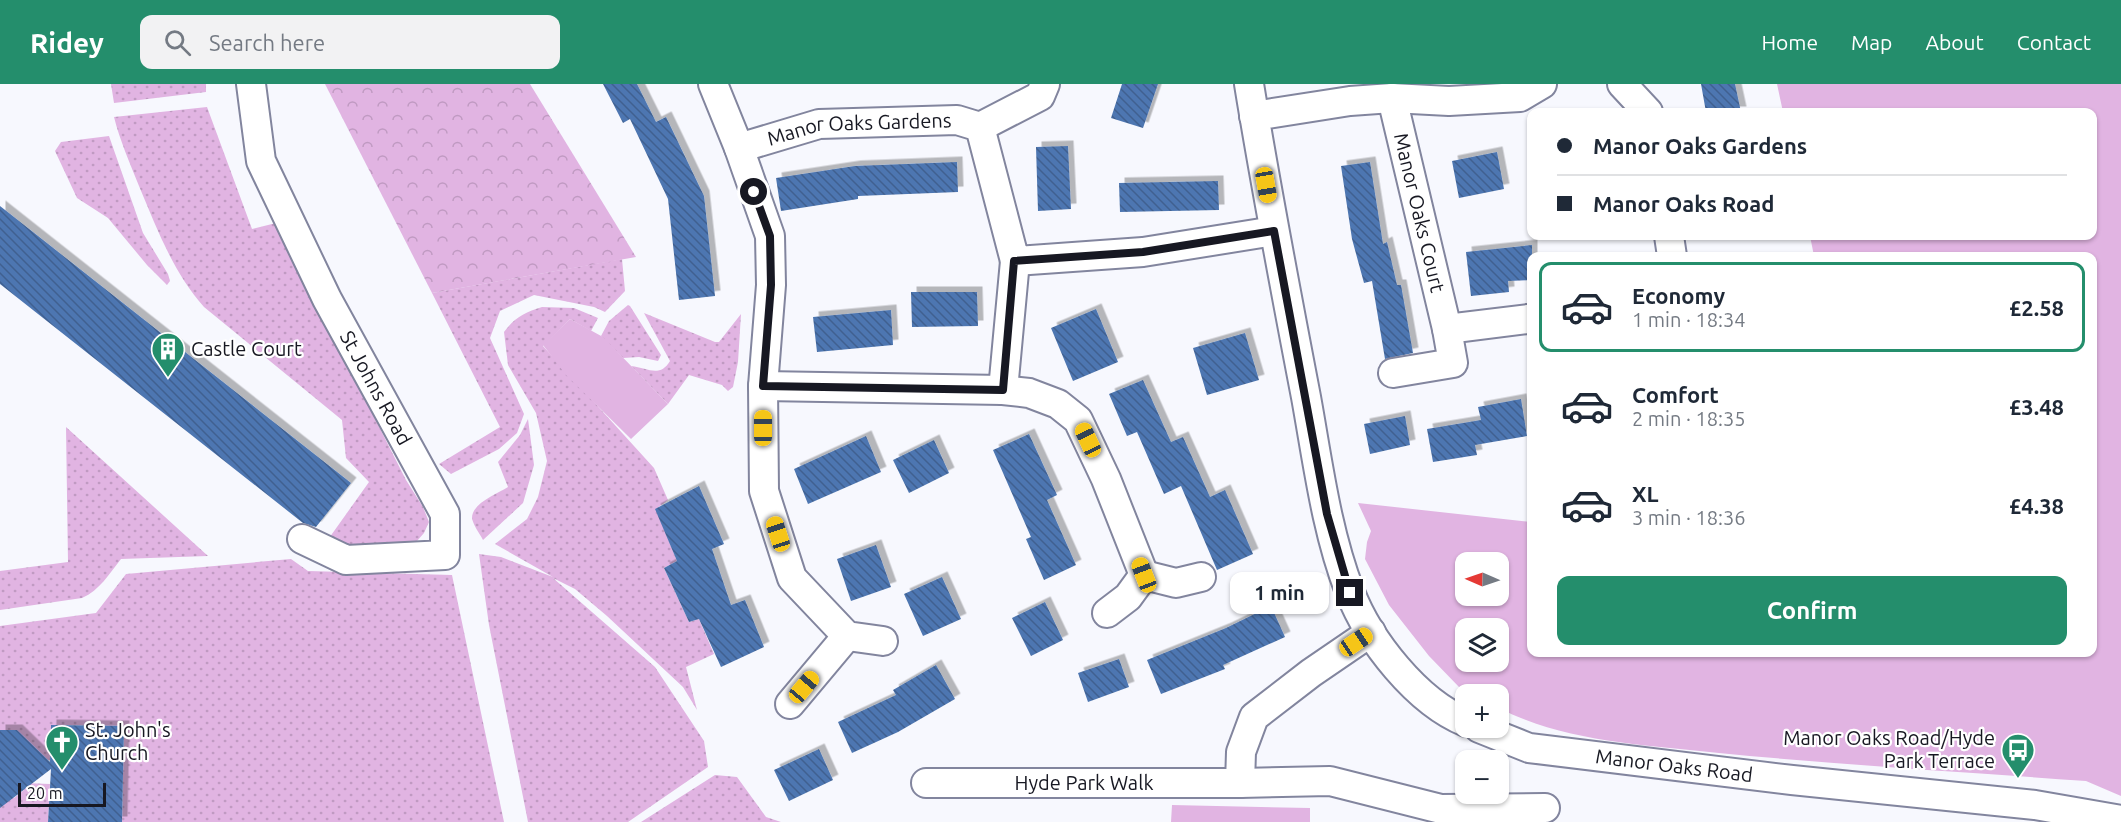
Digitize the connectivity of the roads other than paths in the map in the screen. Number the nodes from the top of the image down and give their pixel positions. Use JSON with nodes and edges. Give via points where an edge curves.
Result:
{"nodes":[{"id":1,"x":251,"y":84,"type":"edge"},
{"id":2,"x":713,"y":84,"type":"edge"},
{"id":3,"x":1045,"y":84,"type":"edge"},
{"id":4,"x":1249,"y":84,"type":"edge"},
{"id":5,"x":1542,"y":84,"type":"edge"},
{"id":6,"x":1622,"y":84,"type":"edge"},
{"id":7,"x":1448,"y":93,"type":"edge"},
{"id":8,"x":1392,"y":98,"type":"junction"},
{"id":9,"x":1644,"y":108,"type":"edge"},
{"id":10,"x":1254,"y":116,"type":"junction"},
{"id":11,"x":980,"y":127,"type":"junction"},
{"id":12,"x":739,"y":148,"type":"junction"},
{"id":13,"x":1274,"y":231,"type":"junction"},
{"id":14,"x":1014,"y":261,"type":"junction"},
{"id":15,"x":1527,"y":319,"type":"edge"},
{"id":16,"x":1447,"y":329,"type":"junction"},
{"id":17,"x":1393,"y":373,"type":"dead end"},
{"id":18,"x":763,"y":386,"type":"junction"},
{"id":19,"x":1003,"y":390,"type":"junction"},
{"id":20,"x":302,"y":539,"type":"dead end"},
{"id":21,"x":1144,"y":575,"type":"junction"},
{"id":22,"x":1201,"y":577,"type":"dead end"},
{"id":23,"x":1107,"y":613,"type":"dead end"},
{"id":24,"x":1371,"y":632,"type":"junction"},
{"id":25,"x":847,"y":636,"type":"junction"},
{"id":26,"x":884,"y":642,"type":"dead end"},
{"id":27,"x":790,"y":704,"type":"dead end"},
{"id":28,"x":1455,"y":717,"type":"edge"},
{"id":29,"x":1504,"y":738,"type":"edge"},
{"id":30,"x":926,"y":783,"type":"dead end"},
{"id":31,"x":1240,"y":783,"type":"junction"},
{"id":32,"x":1545,"y":808,"type":"dead end"},
{"id":33,"x":2121,"y":820,"type":"edge"}],
"edges":[{"from":1,"to":20,"type":"street","name":"St Johns Road","via":[[261,161],[327,299],[445,514],[445,555],[346,560]]},
{"from":2,"to":12,"type":"street","name":"Manor Oaks Gardens"},
{"from":3,"to":11,"type":"street","name":"Manor Oaks Gardens","via":[[1040,96]]},
{"from":4,"to":10,"type":"street"},
{"from":5,"to":7,"type":"street","via":[[1520,97]]},
{"from":6,"to":9,"type":"street"},
{"from":7,"to":8,"type":"street"},
{"from":8,"to":10,"type":"street","via":[[1350,100]]},
{"from":8,"to":16,"type":"street","name":"Manor Oaks Court"},
{"from":10,"to":13,"type":"street"},
{"from":11,"to":12,"type":"street","name":"Manor Oaks Gardens","via":[[957,120],[819,124]]},
{"from":11,"to":14,"type":"street","name":"Manor Oaks Gardens"},
{"from":12,"to":18,"type":"street","name":"Manor Oaks Gardens","via":[[770,236],[771,285]]},
{"from":13,"to":14,"type":"street","via":[[1143,252]]},
{"from":13,"to":24,"type":"street","via":[[1327,514],[1350,593]]},
{"from":14,"to":19,"type":"street","name":"Manor Oaks Gardens"},
{"from":15,"to":16,"type":"street"},
{"from":16,"to":17,"type":"street","name":"Manor Oaks Court","via":[[1453,363]]},
{"from":18,"to":19,"type":"street"},
{"from":18,"to":25,"type":"street","name":"Manor Oaks Gardens","via":[[764,490],[792,578]]},
{"from":19,"to":21,"type":"street","via":[[1029,393],[1058,404],[1078,420]]},
{"from":21,"to":22,"type":"street","via":[[1176,583]]},
{"from":21,"to":23,"type":"street","via":[[1128,597]]},
{"from":24,"to":28,"type":"street","via":[[1407,680]]},
{"from":24,"to":31,"type":"street","via":[[1254,717],[1241,752]]},
{"from":25,"to":26,"type":"street"},
{"from":25,"to":27,"type":"street"},
{"from":29,"to":33,"type":"street","name":"Manor Oaks Road","via":[[1529,748],[2035,805]]},
{"from":30,"to":31,"type":"street","name":"Hyde Park Walk"},
{"from":31,"to":32,"type":"street","name":"Hyde Park Walk","via":[[1330,781],[1442,809]]}]}
